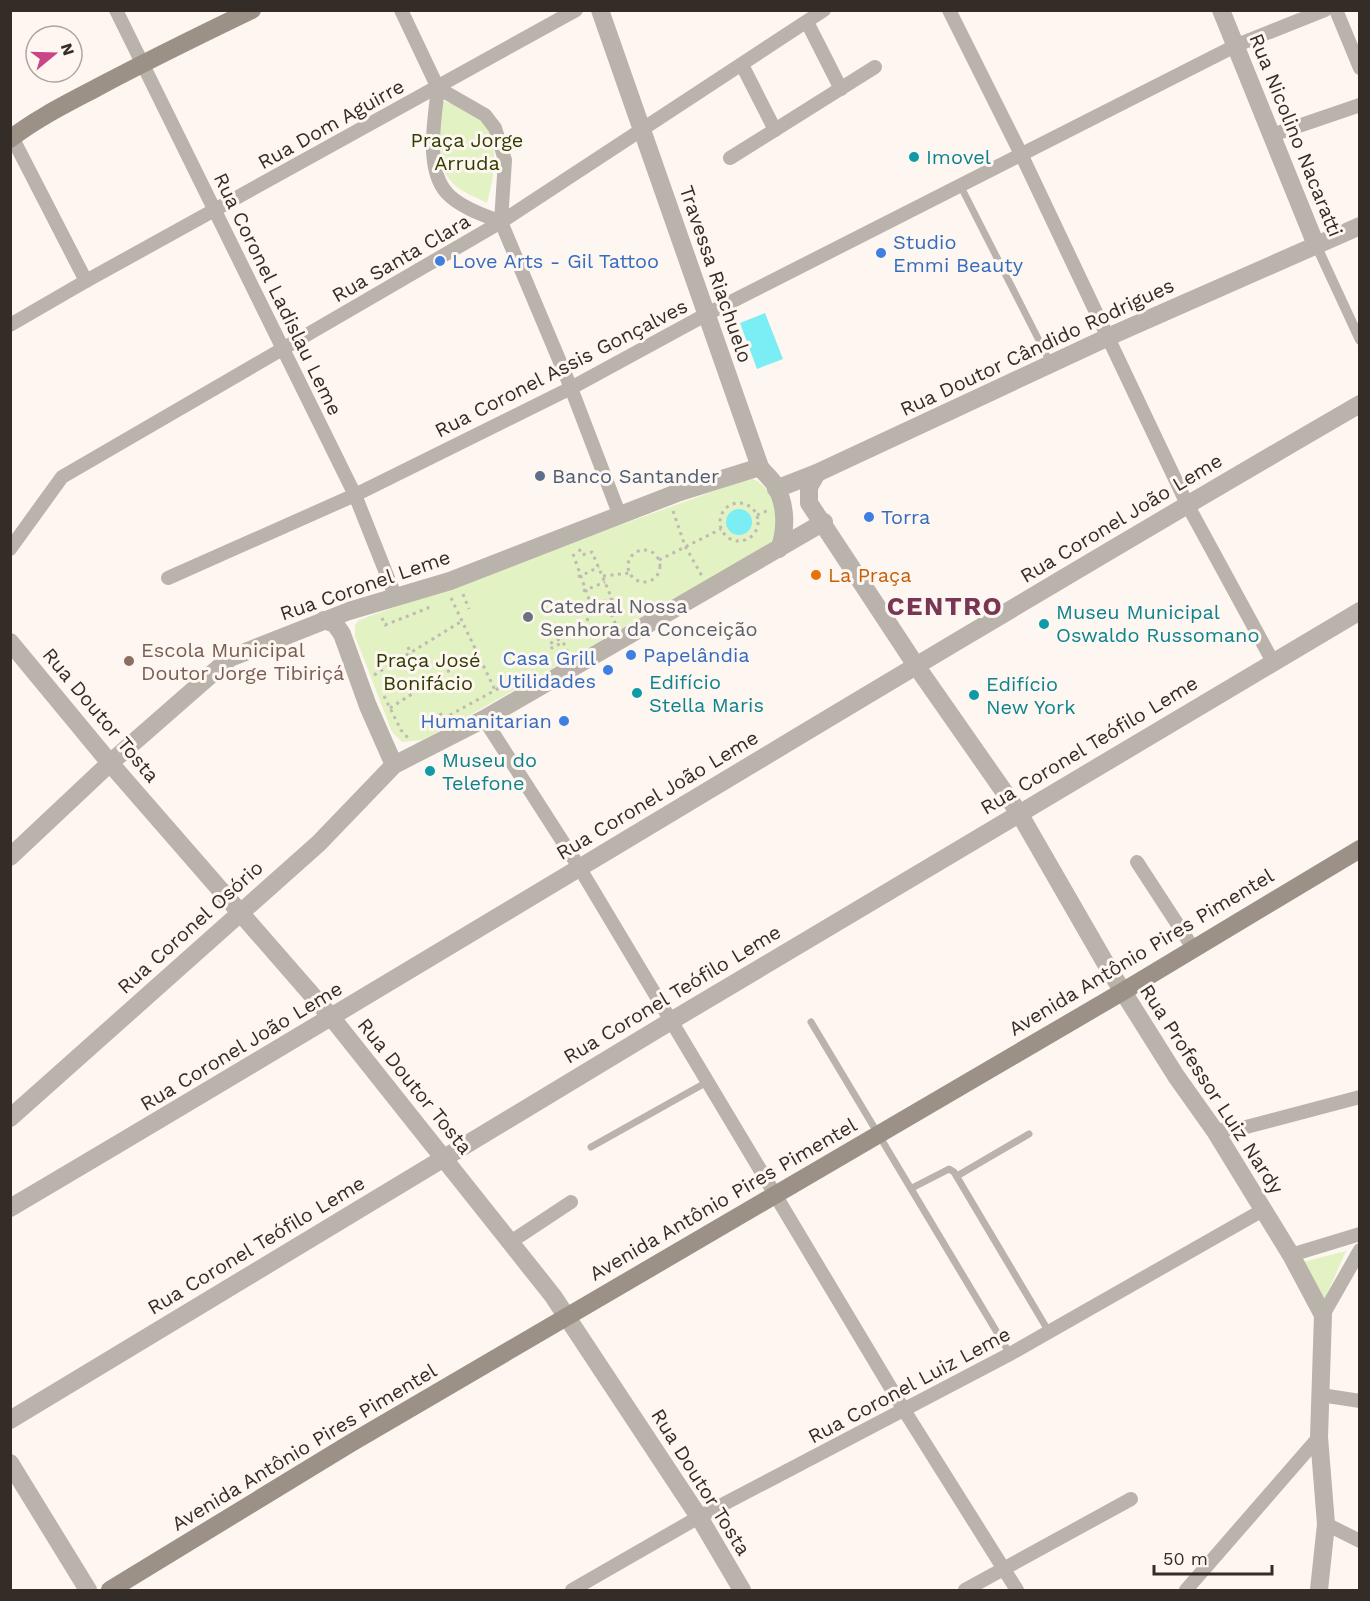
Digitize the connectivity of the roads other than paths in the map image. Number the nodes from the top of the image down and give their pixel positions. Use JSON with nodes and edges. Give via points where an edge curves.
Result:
{"nodes":[{"id":1,"x":117,"y":10,"type":"edge"},
{"id":2,"x":252,"y":10,"type":"edge"},
{"id":3,"x":401,"y":10,"type":"edge"},
{"id":4,"x":576,"y":10,"type":"edge"},
{"id":5,"x":600,"y":10,"type":"edge"},
{"id":6,"x":824,"y":10,"type":"edge"},
{"id":7,"x":949,"y":10,"type":"edge"},
{"id":8,"x":1221,"y":10,"type":"edge"},
{"id":9,"x":1325,"y":10,"type":"edge"},
{"id":10,"x":1336,"y":10,"type":"edge"},
{"id":11,"x":807,"y":22,"type":"junction"},
{"id":12,"x":1237,"y":45,"type":"junction"},
{"id":13,"x":142,"y":64,"type":"junction"},
{"id":14,"x":742,"y":65,"type":"junction"},
{"id":15,"x":875,"y":67,"type":"dead end"},
{"id":16,"x":1359,"y":68,"type":"edge"},
{"id":17,"x":438,"y":88,"type":"junction"},
{"id":18,"x":841,"y":89,"type":"junction"},
{"id":19,"x":1359,"y":105,"type":"edge"},
{"id":20,"x":775,"y":130,"type":"junction"},
{"id":21,"x":642,"y":131,"type":"junction"},
{"id":22,"x":1272,"y":135,"type":"junction"},
{"id":23,"x":11,"y":138,"type":"edge"},
{"id":24,"x":1021,"y":154,"type":"junction"},
{"id":25,"x":730,"y":158,"type":"dead end"},
{"id":26,"x":960,"y":185,"type":"junction"},
{"id":27,"x":215,"y":210,"type":"junction"},
{"id":28,"x":501,"y":222,"type":"junction"},
{"id":29,"x":1359,"y":226,"type":"edge"},
{"id":30,"x":1316,"y":245,"type":"junction"},
{"id":31,"x":86,"y":281,"type":"junction"},
{"id":32,"x":707,"y":314,"type":"junction"},
{"id":33,"x":10,"y":325,"type":"edge"},
{"id":34,"x":1107,"y":338,"type":"junction"},
{"id":35,"x":1359,"y":340,"type":"edge"},
{"id":36,"x":284,"y":348,"type":"junction"},
{"id":37,"x":1051,"y":364,"type":"junction"},
{"id":38,"x":571,"y":388,"type":"junction"},
{"id":39,"x":1359,"y":404,"type":"edge"},
{"id":40,"x":760,"y":466,"type":"junction"},
{"id":41,"x":817,"y":473,"type":"junction"},
{"id":42,"x":776,"y":489,"type":"junction"},
{"id":43,"x":355,"y":495,"type":"junction"},
{"id":44,"x":1187,"y":504,"type":"junction"},
{"id":45,"x":620,"y":516,"type":"junction"},
{"id":46,"x":824,"y":522,"type":"junction"},
{"id":47,"x":10,"y":549,"type":"edge"},
{"id":48,"x":779,"y":549,"type":"junction"},
{"id":49,"x":168,"y":578,"type":"dead end"},
{"id":50,"x":396,"y":598,"type":"junction"},
{"id":51,"x":349,"y":611,"type":"junction"},
{"id":52,"x":1359,"y":611,"type":"edge"},
{"id":53,"x":324,"y":620,"type":"junction"},
{"id":54,"x":342,"y":634,"type":"junction"},
{"id":55,"x":10,"y":642,"type":"edge"},
{"id":56,"x":1273,"y":662,"type":"junction"},
{"id":57,"x":917,"y":667,"type":"junction"},
{"id":58,"x":484,"y":719,"type":"junction"},
{"id":59,"x":110,"y":763,"type":"junction"},
{"id":60,"x":394,"y":765,"type":"junction"},
{"id":61,"x":1019,"y":813,"type":"junction"},
{"id":62,"x":1359,"y":849,"type":"edge"},
{"id":63,"x":10,"y":857,"type":"edge"},
{"id":64,"x":1137,"y":862,"type":"dead end"},
{"id":65,"x":579,"y":867,"type":"junction"},
{"id":66,"x":240,"y":912,"type":"junction"},
{"id":67,"x":1193,"y":948,"type":"junction"},
{"id":68,"x":1122,"y":992,"type":"junction"},
{"id":69,"x":332,"y":1018,"type":"junction"},
{"id":70,"x":671,"y":1021,"type":"junction"},
{"id":71,"x":811,"y":1022,"type":"dead end"},
{"id":72,"x":707,"y":1082,"type":"junction"},
{"id":73,"x":1359,"y":1097,"type":"edge"},
{"id":74,"x":10,"y":1118,"type":"edge"},
{"id":75,"x":1215,"y":1131,"type":"junction"},
{"id":76,"x":879,"y":1134,"type":"junction"},
{"id":77,"x":1029,"y":1134,"type":"dead end"},
{"id":78,"x":591,"y":1147,"type":"dead end"},
{"id":79,"x":444,"y":1158,"type":"junction"},
{"id":80,"x":957,"y":1176,"type":"junction"},
{"id":81,"x":912,"y":1188,"type":"junction"},
{"id":82,"x":776,"y":1195,"type":"junction"},
{"id":83,"x":571,"y":1202,"type":"dead end"},
{"id":84,"x":10,"y":1208,"type":"edge"},
{"id":85,"x":1263,"y":1210,"type":"junction"},
{"id":86,"x":1359,"y":1234,"type":"edge"},
{"id":87,"x":509,"y":1243,"type":"junction"},
{"id":88,"x":1359,"y":1250,"type":"edge"},
{"id":89,"x":1292,"y":1255,"type":"junction"},
{"id":90,"x":1323,"y":1315,"type":"junction"},
{"id":91,"x":567,"y":1316,"type":"junction"},
{"id":92,"x":1049,"y":1333,"type":"junction"},
{"id":93,"x":1010,"y":1354,"type":"junction"},
{"id":94,"x":1321,"y":1395,"type":"junction"},
{"id":95,"x":1359,"y":1401,"type":"edge"},
{"id":96,"x":904,"y":1410,"type":"junction"},
{"id":97,"x":10,"y":1420,"type":"edge"},
{"id":98,"x":1318,"y":1437,"type":"junction"},
{"id":99,"x":10,"y":1462,"type":"edge"},
{"id":100,"x":1131,"y":1499,"type":"dead end"},
{"id":101,"x":699,"y":1517,"type":"junction"},
{"id":102,"x":1326,"y":1524,"type":"junction"},
{"id":103,"x":1359,"y":1542,"type":"edge"},
{"id":104,"x":1003,"y":1569,"type":"junction"},
{"id":105,"x":88,"y":1590,"type":"edge"},
{"id":106,"x":110,"y":1590,"type":"edge"},
{"id":107,"x":572,"y":1590,"type":"edge"},
{"id":108,"x":742,"y":1590,"type":"edge"},
{"id":109,"x":965,"y":1590,"type":"edge"},
{"id":110,"x":1017,"y":1590,"type":"edge"},
{"id":111,"x":1186,"y":1590,"type":"edge"},
{"id":112,"x":1319,"y":1590,"type":"edge"}],
"edges":[{"from":1,"to":13,"type":"street","name":"Rua Coronel Ladislau Leme"},
{"from":2,"to":13,"type":"main road"},
{"from":3,"to":17,"type":"street"},
{"from":4,"to":17,"type":"street","name":"Rua Dom Aguirre"},
{"from":5,"to":21,"type":"street","name":"Travessa Riachuelo"},
{"from":6,"to":11,"type":"street","name":"Rua Santa Clara"},
{"from":7,"to":24,"type":"street"},
{"from":8,"to":12,"type":"street","name":"Rua Nicolino Nacaratti"},
{"from":9,"to":12,"type":"street","name":"Rua Coronel Assis Gonçalves"},
{"from":10,"to":16,"type":"street"},
{"from":11,"to":14,"type":"street","name":"Rua Santa Clara"},
{"from":11,"to":18,"type":"street"},
{"from":12,"to":22,"type":"street","name":"Rua Nicolino Nacaratti"},
{"from":12,"to":24,"type":"street","name":"Rua Coronel Assis Gonçalves"},
{"from":13,"to":23,"type":"main road"},
{"from":13,"to":27,"type":"street","name":"Rua Coronel Ladislau Leme"},
{"from":14,"to":20,"type":"street"},
{"from":14,"to":21,"type":"street","name":"Rua Santa Clara"},
{"from":15,"to":18,"type":"street"},
{"from":17,"to":27,"type":"street","name":"Rua Dom Aguirre"},
{"from":17,"to":28,"type":"street","via":[[485,116],[495,128],[505,160]]},
{"from":17,"to":28,"type":"street","via":[[431,151],[439,176],[448,195]]},
{"from":18,"to":20,"type":"street"},
{"from":19,"to":22,"type":"street"},
{"from":20,"to":25,"type":"street"},
{"from":21,"to":28,"type":"street","name":"Rua Santa Clara"},
{"from":21,"to":32,"type":"street","name":"Travessa Riachuelo"},
{"from":22,"to":30,"type":"street","name":"Rua Nicolino Nacaratti"},
{"from":23,"to":31,"type":"street"},
{"from":24,"to":26,"type":"street","name":"Rua Coronel Assis Gonçalves"},
{"from":24,"to":34,"type":"street"},
{"from":26,"to":32,"type":"street","name":"Rua Coronel Assis Gonçalves"},
{"from":26,"to":37,"type":"lane"},
{"from":27,"to":31,"type":"street","name":"Rua Dom Aguirre"},
{"from":27,"to":36,"type":"street","name":"Rua Coronel Ladislau Leme"},
{"from":28,"to":36,"type":"street","name":"Rua Santa Clara"},
{"from":28,"to":38,"type":"street"},
{"from":29,"to":30,"type":"street","name":"Rua Doutor Cândido Rodrigues"},
{"from":30,"to":34,"type":"street","name":"Rua Doutor Cândido Rodrigues"},
{"from":30,"to":35,"type":"street","name":"Rua Nicolino Nacaratti"},
{"from":31,"to":33,"type":"street","name":"Rua Dom Aguirre"},
{"from":32,"to":38,"type":"street","name":"Rua Coronel Assis Gonçalves"},
{"from":32,"to":40,"type":"street","name":"Travessa Riachuelo"},
{"from":34,"to":37,"type":"street","name":"Rua Doutor Cândido Rodrigues"},
{"from":34,"to":44,"type":"street"},
{"from":36,"to":43,"type":"street","name":"Rua Coronel Ladislau Leme"},
{"from":36,"to":47,"type":"street","name":"Rua Santa Clara","via":[[62,477]]},
{"from":37,"to":41,"type":"street","name":"Rua Doutor Cândido Rodrigues"},
{"from":38,"to":43,"type":"street","name":"Rua Coronel Assis Gonçalves"},
{"from":38,"to":45,"type":"street"},
{"from":39,"to":44,"type":"street","name":"Rua Coronel João Leme"},
{"from":40,"to":42,"type":"street","name":"Travessa Riachuelo"},
{"from":40,"to":45,"type":"street","name":"Rua Coronel Leme"},
{"from":41,"to":42,"type":"street","name":"Rua Doutor Cândido Rodrigues"},
{"from":41,"to":46,"type":"street","name":"Rua Professor Luiz Nardy","via":[[808,498]]},
{"from":42,"to":48,"type":"street","name":"Travessa Riachuelo","via":[[784,520]]},
{"from":43,"to":49,"type":"street","name":"Rua Coronel Assis Gonçalves"},
{"from":43,"to":50,"type":"street","name":"Rua Coronel Ladislau Leme"},
{"from":44,"to":56,"type":"street"},
{"from":44,"to":57,"type":"street","name":"Rua Coronel João Leme"},
{"from":45,"to":50,"type":"street","name":"Rua Coronel Leme"},
{"from":46,"to":48,"type":"street"},
{"from":46,"to":57,"type":"street","name":"Rua Professor Luiz Nardy"},
{"from":48,"to":58,"type":"street"},
{"from":50,"to":51,"type":"street","name":"Rua Coronel Leme"},
{"from":51,"to":53,"type":"street","name":"Rua Coronel Leme"},
{"from":51,"to":54,"type":"street"},
{"from":52,"to":56,"type":"street","name":"Rua Coronel Teófilo Leme"},
{"from":53,"to":54,"type":"street","via":[[335,624]]},
{"from":53,"to":59,"type":"street","name":"Rua Coronel Leme","via":[[220,665]]},
{"from":54,"to":60,"type":"street"},
{"from":55,"to":59,"type":"street","name":"Rua Doutor Tosta"},
{"from":56,"to":61,"type":"street","name":"Rua Coronel Teófilo Leme"},
{"from":57,"to":61,"type":"street","name":"Rua Professor Luiz Nardy"},
{"from":57,"to":65,"type":"street","name":"Rua Coronel João Leme"},
{"from":58,"to":60,"type":"street"},
{"from":58,"to":65,"type":"street"},
{"from":59,"to":63,"type":"street","name":"Rua Coronel Leme"},
{"from":59,"to":66,"type":"street","name":"Rua Doutor Tosta"},
{"from":60,"to":66,"type":"street","name":"Rua Coronel Osório","via":[[319,843]]},
{"from":61,"to":68,"type":"street","name":"Rua Professor Luiz Nardy"},
{"from":61,"to":70,"type":"street","name":"Rua Coronel Teófilo Leme"},
{"from":62,"to":67,"type":"main road","name":"Avenida Antônio Pires Pimentel"},
{"from":64,"to":67,"type":"street"},
{"from":65,"to":69,"type":"street","name":"Rua Coronel João Leme"},
{"from":65,"to":70,"type":"street"},
{"from":66,"to":69,"type":"street","name":"Rua Doutor Tosta"},
{"from":66,"to":74,"type":"street","name":"Rua Coronel Osório"},
{"from":67,"to":68,"type":"main road","name":"Avenida Antônio Pires Pimentel"},
{"from":68,"to":75,"type":"street","name":"Rua Professor Luiz Nardy"},
{"from":68,"to":76,"type":"main road","name":"Avenida Antônio Pires Pimentel"},
{"from":69,"to":79,"type":"street","name":"Rua Doutor Tosta"},
{"from":69,"to":84,"type":"street","name":"Rua Coronel João Leme"},
{"from":70,"to":72,"type":"street"},
{"from":70,"to":79,"type":"street","name":"Rua Coronel Teófilo Leme"},
{"from":71,"to":76,"type":"lane"},
{"from":72,"to":78,"type":"lane"},
{"from":72,"to":82,"type":"street"},
{"from":73,"to":75,"type":"street","via":[[1246,1127]]},
{"from":75,"to":85,"type":"street","name":"Rua Professor Luiz Nardy"},
{"from":76,"to":81,"type":"lane"},
{"from":76,"to":82,"type":"main road","name":"Avenida Antônio Pires Pimentel"},
{"from":77,"to":80,"type":"lane"},
{"from":79,"to":87,"type":"street","name":"Rua Doutor Tosta"},
{"from":79,"to":97,"type":"street","name":"Rua Coronel Teófilo Leme"},
{"from":80,"to":81,"type":"lane","via":[[949,1169]]},
{"from":80,"to":92,"type":"lane"},
{"from":81,"to":93,"type":"lane"},
{"from":82,"to":91,"type":"main road","name":"Avenida Antônio Pires Pimentel"},
{"from":82,"to":96,"type":"street"},
{"from":83,"to":87,"type":"street"},
{"from":85,"to":89,"type":"street","name":"Rua Professor Luiz Nardy"},
{"from":85,"to":92,"type":"street","name":"Rua Coronel Luiz Leme"},
{"from":86,"to":89,"type":"street"},
{"from":87,"to":91,"type":"street","name":"Rua Doutor Tosta"},
{"from":88,"to":90,"type":"street"},
{"from":89,"to":90,"type":"street","name":"Rua Professor Luiz Nardy"},
{"from":90,"to":94,"type":"street","name":"Rua Professor Luiz Nardy"},
{"from":91,"to":101,"type":"street","name":"Rua Doutor Tosta"},
{"from":91,"to":106,"type":"main road","name":"Avenida Antônio Pires Pimentel"},
{"from":92,"to":93,"type":"street","name":"Rua Coronel Luiz Leme"},
{"from":93,"to":96,"type":"street","name":"Rua Coronel Luiz Leme"},
{"from":94,"to":95,"type":"street"},
{"from":94,"to":98,"type":"street","name":"Rua Professor Luiz Nardy"},
{"from":96,"to":101,"type":"street","name":"Rua Coronel Luiz Leme"},
{"from":96,"to":104,"type":"street"},
{"from":98,"to":102,"type":"street","name":"Rua Professor Luiz Nardy"},
{"from":98,"to":111,"type":"street"},
{"from":99,"to":105,"type":"street"},
{"from":100,"to":104,"type":"street"},
{"from":101,"to":107,"type":"street","name":"Rua Coronel Luiz Leme"},
{"from":101,"to":108,"type":"street","name":"Rua Doutor Tosta"},
{"from":102,"to":103,"type":"street"},
{"from":102,"to":112,"type":"street","name":"Rua Professor Luiz Nardy"},
{"from":104,"to":109,"type":"street"},
{"from":104,"to":110,"type":"street"}]}
